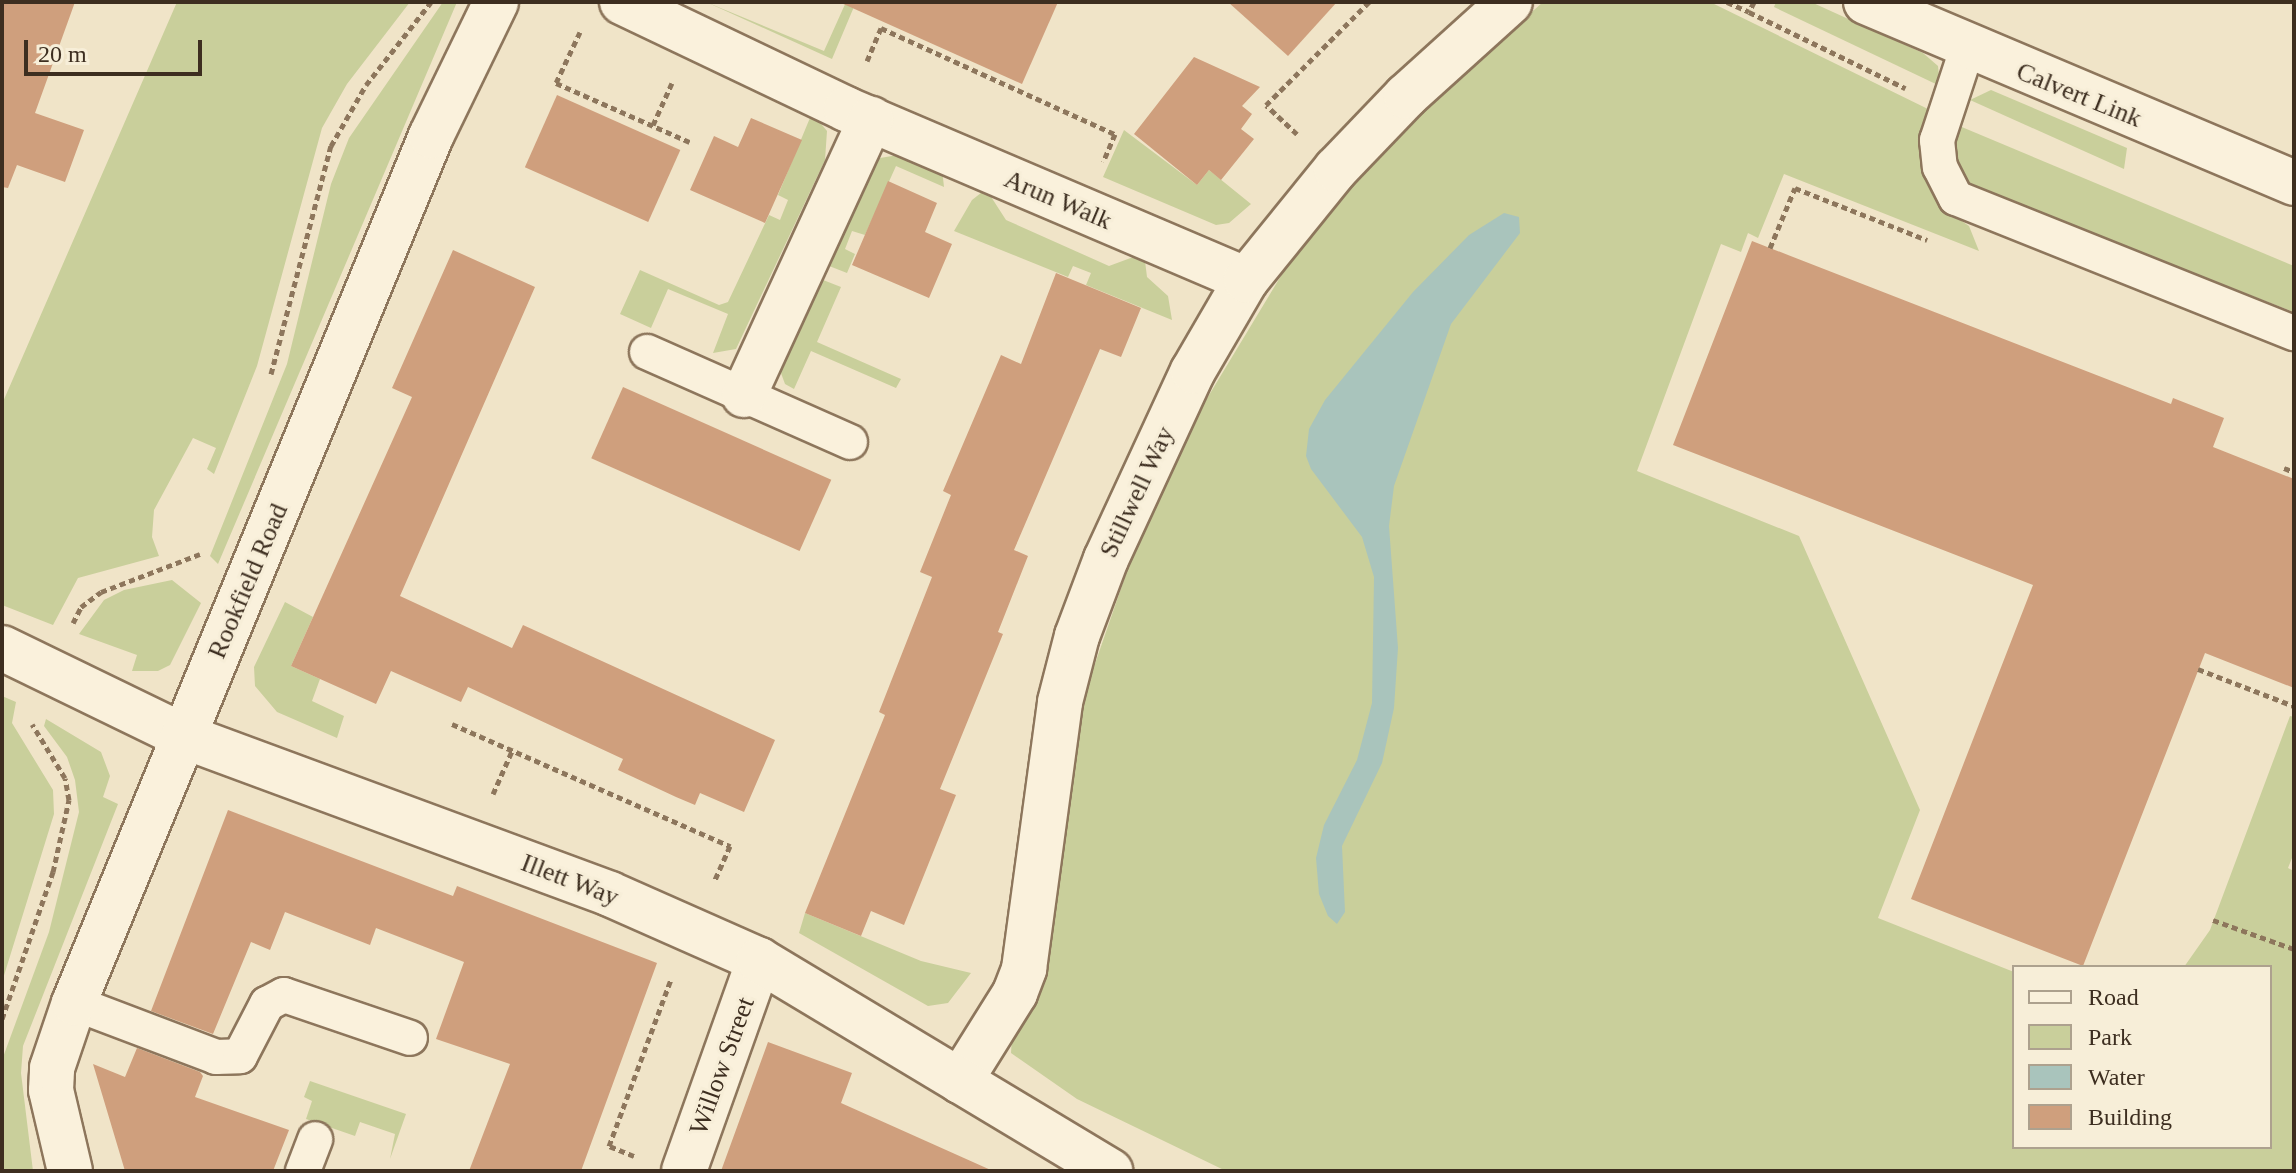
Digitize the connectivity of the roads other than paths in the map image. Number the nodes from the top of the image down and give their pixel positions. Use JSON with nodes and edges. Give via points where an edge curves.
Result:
{"nodes":[{"id":1,"x":496,"y":2,"type":"edge"},
{"id":2,"x":622,"y":2,"type":"edge"},
{"id":3,"x":1510,"y":2,"type":"edge"},
{"id":4,"x":1866,"y":2,"type":"edge"},
{"id":5,"x":1967,"y":49,"type":"junction"},
{"id":6,"x":859,"y":114,"type":"junction"},
{"id":7,"x":2294,"y":183,"type":"edge"},
{"id":8,"x":1246,"y":280,"type":"junction"},
{"id":9,"x":2294,"y":333,"type":"edge"},
{"id":10,"x":647,"y":352,"type":"dead end"},
{"id":11,"x":744,"y":395,"type":"junction"},
{"id":12,"x":850,"y":442,"type":"dead end"},
{"id":13,"x":2,"y":648,"type":"edge"},
{"id":14,"x":183,"y":736,"type":"junction"},
{"id":15,"x":759,"y":960,"type":"junction"},
{"id":16,"x":74,"y":1003,"type":"junction"},
{"id":17,"x":410,"y":1038,"type":"dead end"},
{"id":18,"x":960,"y":1081,"type":"junction"},
{"id":19,"x":315,"y":1139,"type":"dead end"},
{"id":20,"x":70,"y":1171,"type":"edge"},
{"id":21,"x":303,"y":1171,"type":"edge"},
{"id":22,"x":684,"y":1171,"type":"edge"},
{"id":23,"x":1110,"y":1171,"type":"edge"}],
"edges":[{"from":1,"to":14,"type":"street","name":"Rookfield Road","via":[[431,136]]},
{"from":2,"to":6,"type":"street","name":"Arun Walk"},
{"from":3,"to":8,"type":"street","name":"Stillwell Way","via":[[1406,96],[1336,169]]},
{"from":4,"to":5,"type":"street","name":"Calvert Link"},
{"from":5,"to":7,"type":"street","name":"Calvert Link"},
{"from":5,"to":9,"type":"lane","via":[[1937,140],[1940,167],[1956,198]]},
{"from":6,"to":8,"type":"street","name":"Arun Walk"},
{"from":6,"to":11,"type":"street"},
{"from":8,"to":18,"type":"street","name":"Stillwell Way","via":[[1193,371],[1090,597],[1060,702],[1024,969],[1015,993]]},
{"from":10,"to":11,"type":"lane"},
{"from":11,"to":12,"type":"lane"},
{"from":13,"to":14,"type":"street","name":"Illett Way"},
{"from":14,"to":15,"type":"street","name":"Illett Way","via":[[610,894]]},
{"from":14,"to":16,"type":"street","name":"Rookfield Road"},
{"from":15,"to":18,"type":"street","name":"Illett Way"},
{"from":15,"to":22,"type":"street","name":"Willow Street"},
{"from":16,"to":17,"type":"lane","via":[[216,1057],[240,1056],[267,1004],[284,995]]},
{"from":16,"to":20,"type":"street","name":"Rookfield Road","via":[[52,1068],[51,1090]]},
{"from":18,"to":23,"type":"street","name":"Illett Way"},
{"from":19,"to":21,"type":"lane"}]}
